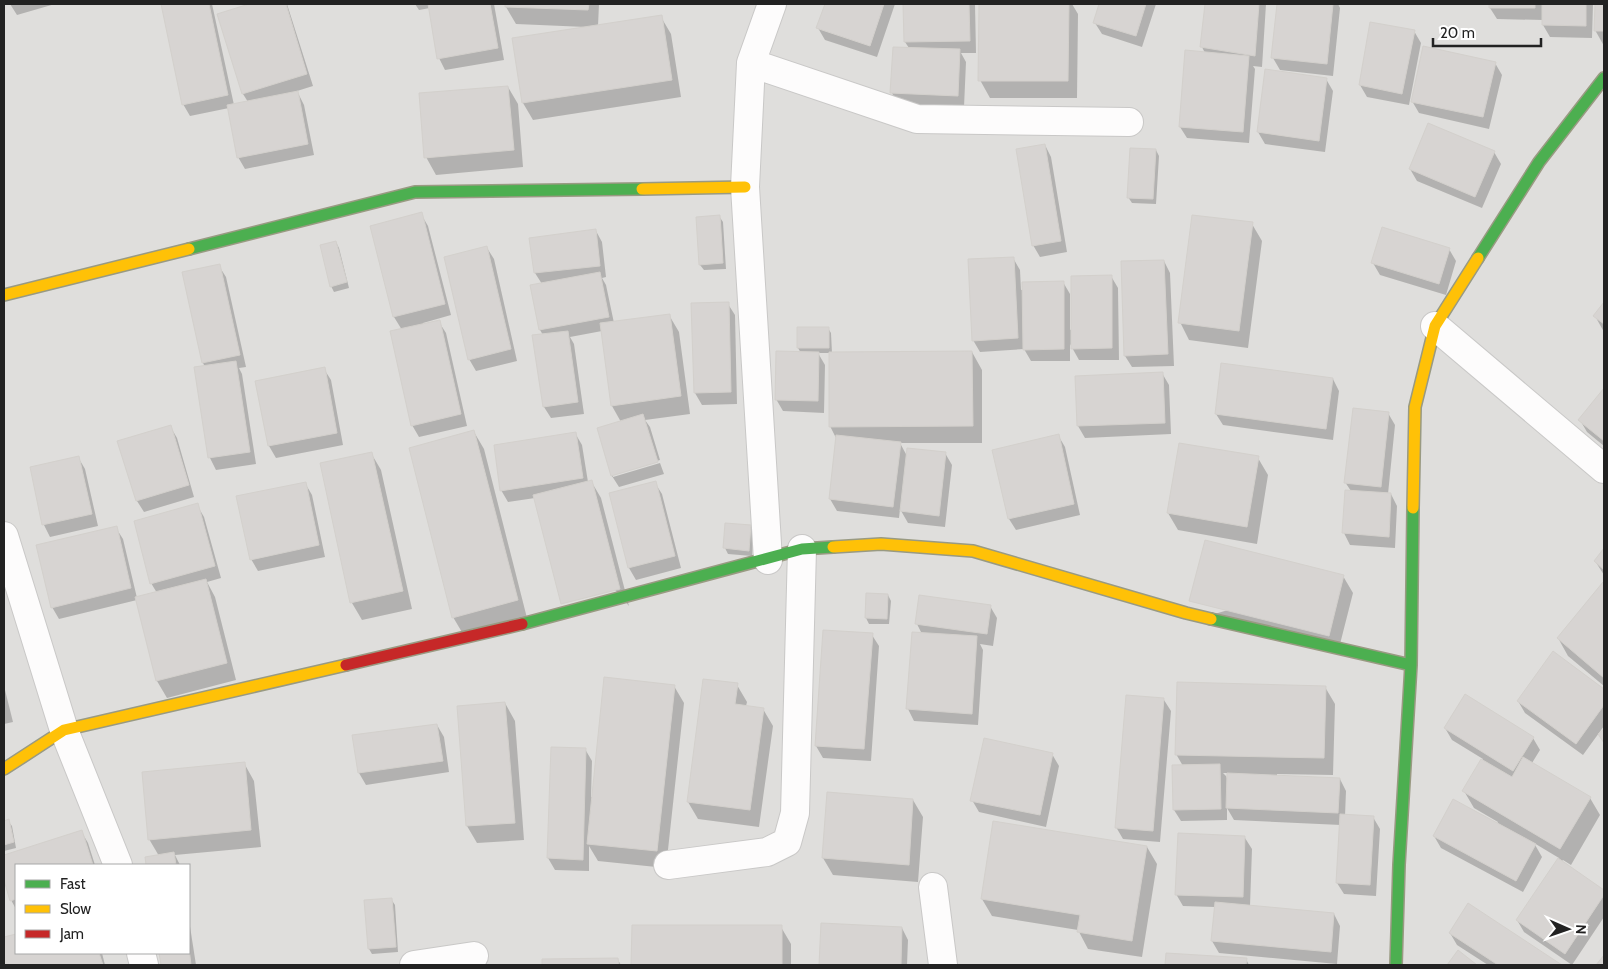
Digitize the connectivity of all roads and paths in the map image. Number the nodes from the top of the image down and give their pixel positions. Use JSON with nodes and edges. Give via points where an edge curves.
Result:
{"nodes":[{"id":1,"x":772,"y":4,"type":"edge"},
{"id":2,"x":751,"y":63,"type":"junction"},
{"id":3,"x":1604,"y":78,"type":"edge"},
{"id":4,"x":1129,"y":122,"type":"dead end"},
{"id":5,"x":745,"y":187,"type":"junction"},
{"id":6,"x":4,"y":295,"type":"edge"},
{"id":7,"x":1435,"y":326,"type":"junction"},
{"id":8,"x":1604,"y":469,"type":"edge"},
{"id":9,"x":4,"y":536,"type":"edge"},
{"id":10,"x":802,"y":549,"type":"junction"},
{"id":11,"x":768,"y":560,"type":"junction"},
{"id":12,"x":1411,"y":665,"type":"junction"},
{"id":13,"x":64,"y":730,"type":"junction"},
{"id":14,"x":4,"y":769,"type":"edge"},
{"id":15,"x":118,"y":864,"type":"edge"},
{"id":16,"x":668,"y":865,"type":"dead end"},
{"id":17,"x":933,"y":887,"type":"dead end"},
{"id":18,"x":474,"y":956,"type":"dead end"},
{"id":19,"x":414,"y":965,"type":"edge"},
{"id":20,"x":943,"y":965,"type":"edge"},
{"id":21,"x":1396,"y":965,"type":"edge"}],
"edges":[{"from":1,"to":2,"type":"street"},
{"from":2,"to":4,"type":"street","via":[[918,119]]},
{"from":2,"to":5,"type":"street"},
{"from":3,"to":7,"type":"street","via":[[1539,162]]},
{"from":5,"to":6,"type":"street","via":[[415,192]]},
{"from":5,"to":11,"type":"street"},
{"from":7,"to":8,"type":"street"},
{"from":7,"to":12,"type":"street","via":[[1415,407]]},
{"from":9,"to":13,"type":"street"},
{"from":10,"to":11,"type":"street"},
{"from":10,"to":12,"type":"street","via":[[881,544],[973,551],[1186,613]]},
{"from":10,"to":16,"type":"street","via":[[795,813],[787,842],[767,852]]},
{"from":11,"to":13,"type":"street","via":[[547,618]]},
{"from":12,"to":21,"type":"street"},
{"from":13,"to":14,"type":"street"},
{"from":13,"to":15,"type":"street"},
{"from":17,"to":20,"type":"street"},
{"from":18,"to":19,"type":"street"}]}
